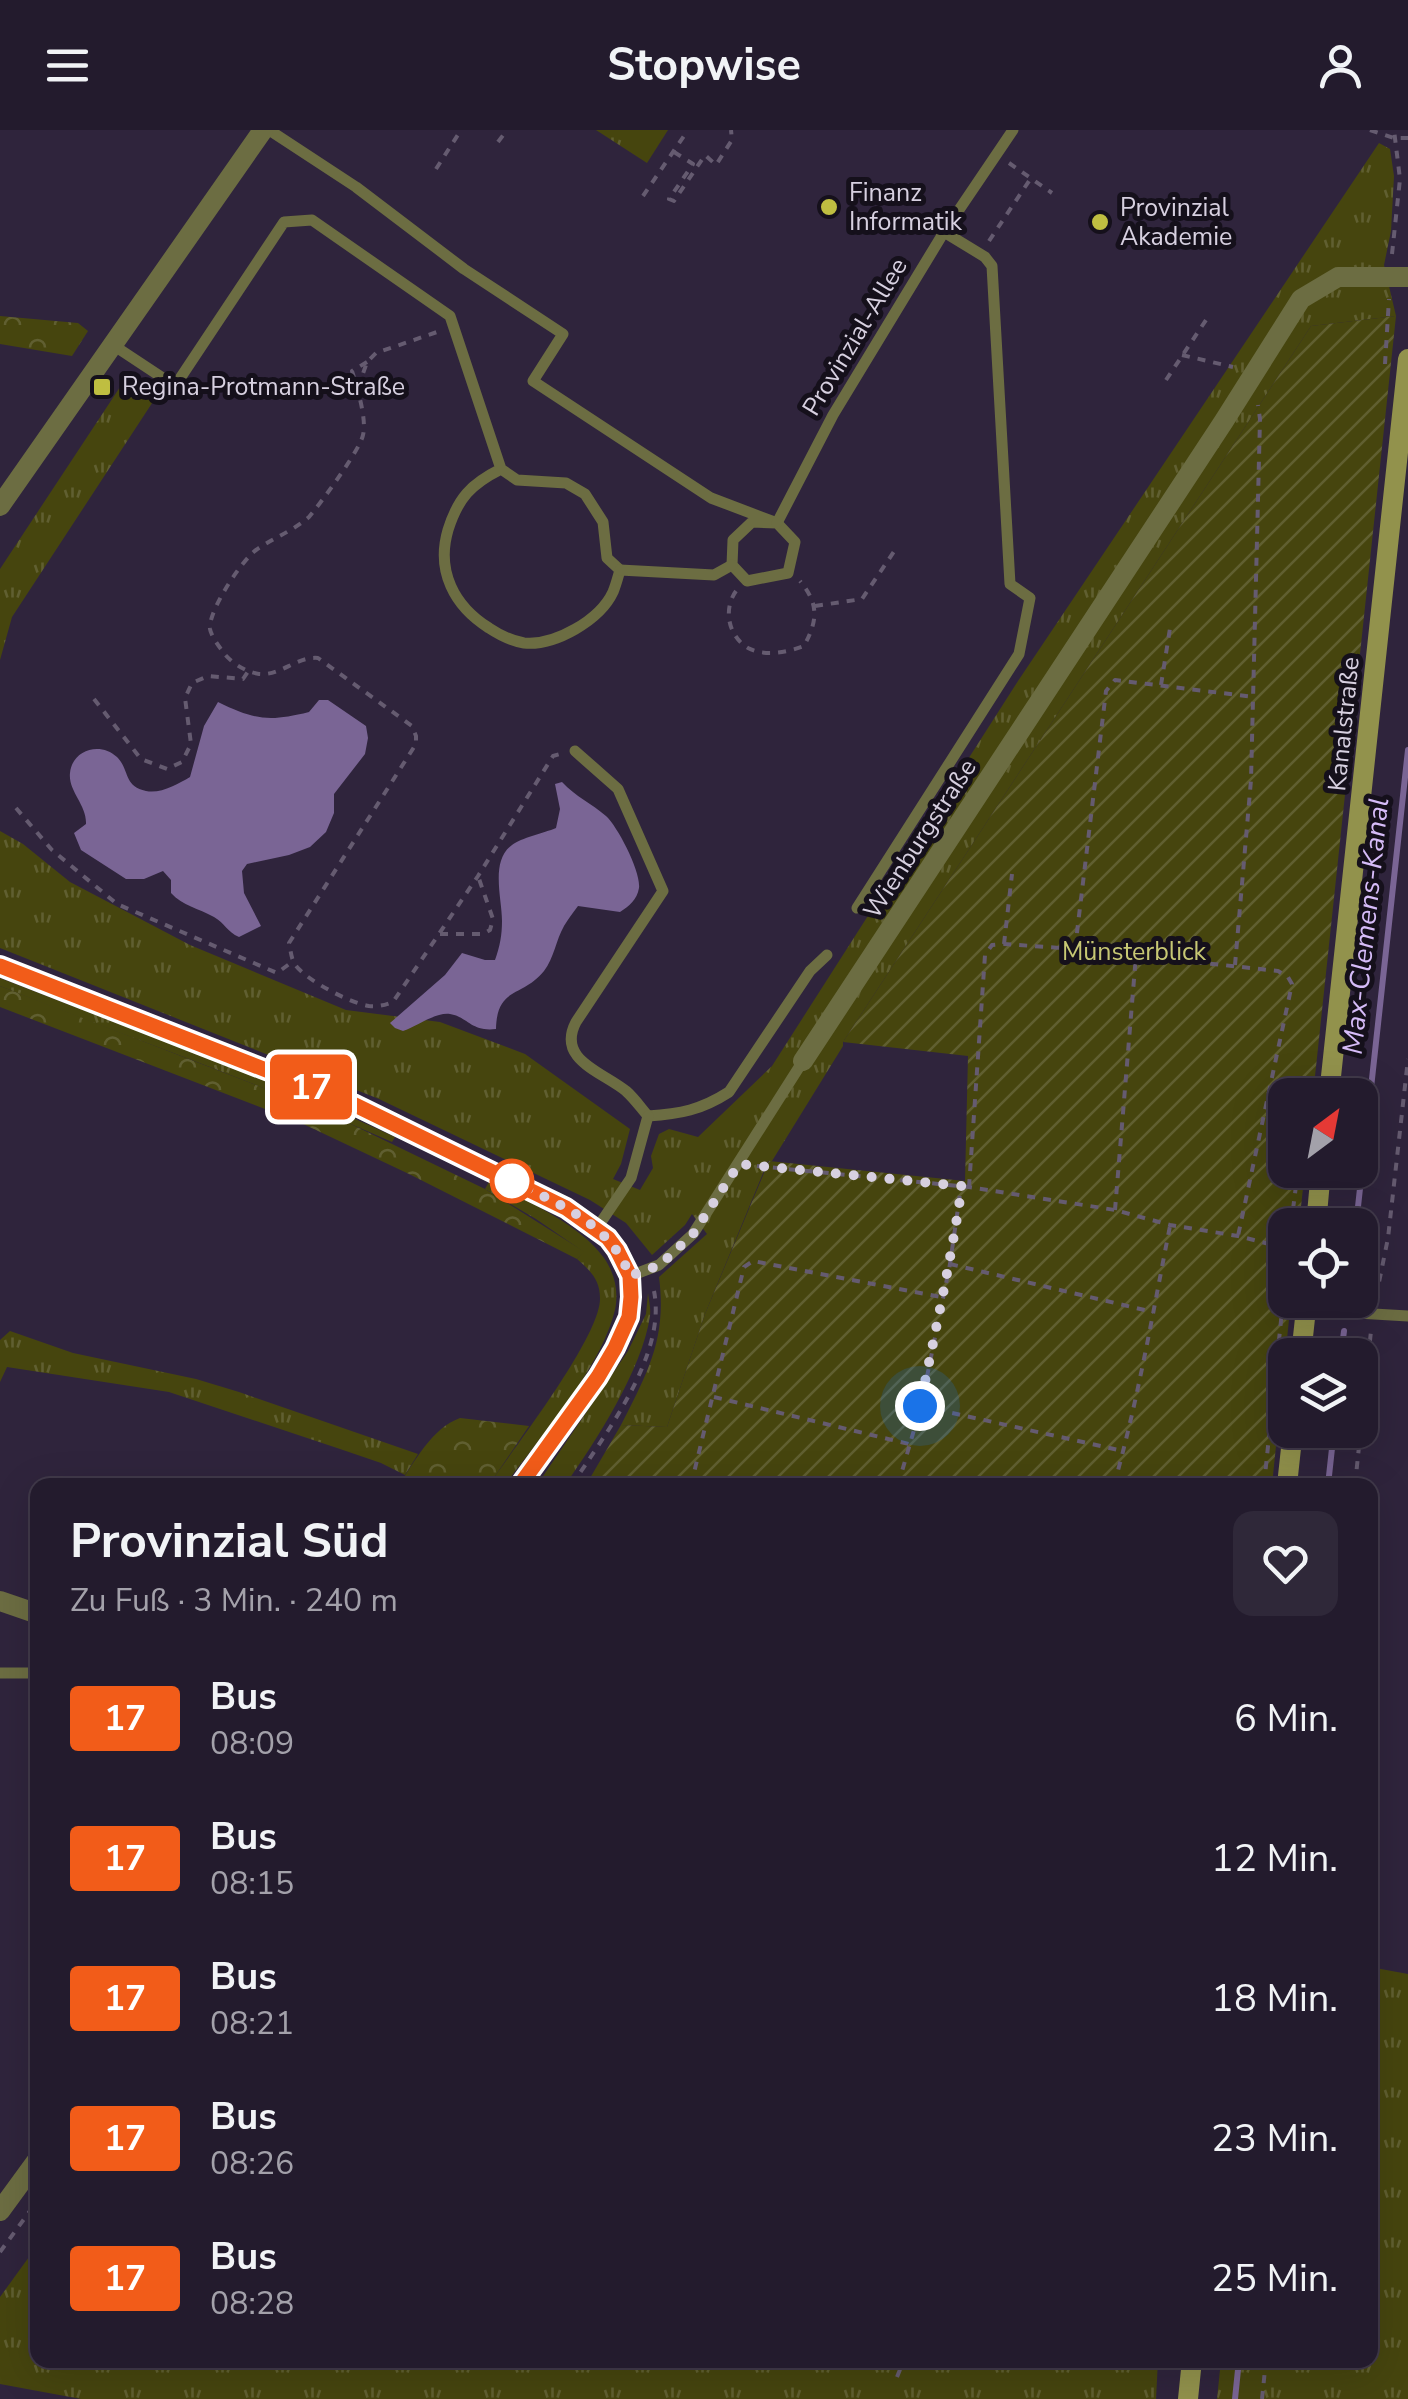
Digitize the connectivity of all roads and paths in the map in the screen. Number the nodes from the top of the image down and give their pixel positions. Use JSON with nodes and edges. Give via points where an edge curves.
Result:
{"nodes":[{"id":1,"x":266,"y":130,"type":"edge"},
{"id":2,"x":461,"y":130,"type":"edge"},
{"id":3,"x":506,"y":130,"type":"edge"},
{"id":4,"x":688,"y":130,"type":"edge"},
{"id":5,"x":731,"y":130,"type":"edge"},
{"id":6,"x":1013,"y":130,"type":"edge"},
{"id":7,"x":1370,"y":130,"type":"edge"},
{"id":8,"x":1394,"y":130,"type":"edge"},
{"id":9,"x":1394,"y":138,"type":"junction"},
{"id":10,"x":1408,"y":138,"type":"edge"},
{"id":11,"x":498,"y":142,"type":"dead end"},
{"id":12,"x":674,"y":152,"type":"junction"},
{"id":13,"x":996,"y":155,"type":"junction"},
{"id":14,"x":436,"y":169,"type":"dead end"},
{"id":15,"x":1030,"y":178,"type":"junction"},
{"id":16,"x":1052,"y":194,"type":"dead end"},
{"id":17,"x":643,"y":196,"type":"dead end"},
{"id":18,"x":944,"y":232,"type":"junction"},
{"id":19,"x":980,"y":254,"type":"junction"},
{"id":20,"x":1399,"y":277,"type":"edge"},
{"id":21,"x":1206,"y":320,"type":"dead end"},
{"id":22,"x":454,"y":328,"type":"junction"},
{"id":23,"x":113,"y":345,"type":"junction"},
{"id":24,"x":1182,"y":355,"type":"junction"},
{"id":25,"x":1408,"y":359,"type":"edge"},
{"id":26,"x":367,"y":362,"type":"junction"},
{"id":27,"x":1250,"y":378,"type":"junction"},
{"id":28,"x":1166,"y":380,"type":"dead end"},
{"id":29,"x":358,"y":388,"type":"junction"},
{"id":30,"x":501,"y":469,"type":"junction"},
{"id":31,"x":0,"y":506,"type":"edge"},
{"id":32,"x":777,"y":523,"type":"junction"},
{"id":33,"x":897,"y":547,"type":"dead end"},
{"id":34,"x":732,"y":566,"type":"junction"},
{"id":35,"x":620,"y":570,"type":"junction"},
{"id":36,"x":788,"y":574,"type":"junction"},
{"id":37,"x":747,"y":581,"type":"junction"},
{"id":38,"x":815,"y":606,"type":"junction"},
{"id":39,"x":1170,"y":622,"type":"dead end"},
{"id":40,"x":249,"y":670,"type":"junction"},
{"id":41,"x":1160,"y":686,"type":"junction"},
{"id":42,"x":1254,"y":697,"type":"junction"},
{"id":43,"x":94,"y":698,"type":"dead end"},
{"id":44,"x":575,"y":751,"type":"joint"},
{"id":45,"x":16,"y":808,"type":"dead end"},
{"id":46,"x":1012,"y":874,"type":"dead end"},
{"id":47,"x":478,"y":876,"type":"junction"},
{"id":48,"x":858,"y":908,"type":"dead end"},
{"id":49,"x":440,"y":934,"type":"junction"},
{"id":50,"x":1004,"y":944,"type":"junction"},
{"id":51,"x":1075,"y":949,"type":"junction"},
{"id":52,"x":1136,"y":955,"type":"junction"},
{"id":53,"x":827,"y":956,"type":"dead end"},
{"id":54,"x":292,"y":962,"type":"junction"},
{"id":55,"x":1235,"y":965,"type":"junction"},
{"id":56,"x":0,"y":966,"type":"edge"},
{"id":57,"x":1408,"y":1060,"type":"edge"},
{"id":58,"x":803,"y":1061,"type":"joint"},
{"id":59,"x":1332,"y":1078,"type":"edge"},
{"id":60,"x":648,"y":1116,"type":"junction"},
{"id":61,"x":739,"y":1164,"type":"junction"},
{"id":62,"x":962,"y":1186,"type":"junction"},
{"id":63,"x":969,"y":1187,"type":"junction"},
{"id":64,"x":1115,"y":1210,"type":"junction"},
{"id":65,"x":1170,"y":1225,"type":"junction"},
{"id":66,"x":597,"y":1228,"type":"junction"},
{"id":67,"x":1238,"y":1236,"type":"junction"},
{"id":68,"x":1268,"y":1244,"type":"edge"},
{"id":69,"x":950,"y":1264,"type":"junction"},
{"id":70,"x":639,"y":1274,"type":"junction"},
{"id":71,"x":1378,"y":1286,"type":"edge"},
{"id":72,"x":941,"y":1297,"type":"junction"},
{"id":73,"x":1154,"y":1312,"type":"junction"},
{"id":74,"x":1378,"y":1315,"type":"edge"},
{"id":75,"x":1408,"y":1316,"type":"edge"},
{"id":76,"x":1281,"y":1318,"type":"edge"},
{"id":77,"x":1372,"y":1318,"type":"edge"},
{"id":78,"x":712,"y":1396,"type":"junction"},
{"id":79,"x":920,"y":1406,"type":"junction"},
{"id":80,"x":909,"y":1444,"type":"junction"},
{"id":81,"x":1292,"y":1448,"type":"edge"},
{"id":82,"x":1124,"y":1452,"type":"junction"},
{"id":83,"x":525,"y":1478,"type":"edge"},
{"id":84,"x":576,"y":1478,"type":"edge"},
{"id":85,"x":692,"y":1478,"type":"edge"},
{"id":86,"x":900,"y":1478,"type":"edge"},
{"id":87,"x":1116,"y":1478,"type":"edge"},
{"id":88,"x":1265,"y":1478,"type":"edge"},
{"id":89,"x":1289,"y":1478,"type":"edge"},
{"id":90,"x":1356,"y":1478,"type":"edge"},
{"id":91,"x":0,"y":1601,"type":"edge"},
{"id":92,"x":30,"y":1611,"type":"edge"},
{"id":93,"x":0,"y":1673,"type":"edge"},
{"id":94,"x":30,"y":1673,"type":"edge"},
{"id":95,"x":30,"y":2170,"type":"edge"},
{"id":96,"x":30,"y":2211,"type":"edge"},
{"id":97,"x":0,"y":2212,"type":"edge"},
{"id":98,"x":0,"y":2252,"type":"edge"},
{"id":99,"x":900,"y":2368,"type":"edge"},
{"id":100,"x":1191,"y":2368,"type":"edge"},
{"id":101,"x":1265,"y":2368,"type":"edge"},
{"id":102,"x":897,"y":2376,"type":"dead end"},
{"id":103,"x":1188,"y":2399,"type":"edge"},
{"id":104,"x":1262,"y":2399,"type":"edge"}],
"edges":[{"from":1,"to":23,"type":"street"},
{"from":1,"to":32,"type":"lane","via":[[562,334],[533,382],[710,498]]},
{"from":2,"to":14,"type":"path"},
{"from":3,"to":11,"type":"path"},
{"from":4,"to":12,"type":"path"},
{"from":5,"to":12,"type":"path","via":[[716,165],[705,155],[674,201],[669,200],[693,164]]},
{"from":6,"to":13,"type":"lane","name":"Provinzial-Allee"},
{"from":7,"to":9,"type":"path"},
{"from":8,"to":9,"type":"path"},
{"from":9,"to":10,"type":"path"},
{"from":9,"to":20,"type":"path"},
{"from":12,"to":17,"type":"path"},
{"from":13,"to":15,"type":"path"},
{"from":13,"to":18,"type":"lane","name":"Provinzial-Allee"},
{"from":15,"to":16,"type":"path"},
{"from":15,"to":19,"type":"path"},
{"from":18,"to":19,"type":"lane"},
{"from":18,"to":32,"type":"lane","name":"Provinzial-Allee","via":[[833,414]]},
{"from":19,"to":48,"type":"lane","via":[[992,266],[1010,584],[1030,598],[1019,654]]},
{"from":20,"to":27,"type":"street","name":"Wienburgstraße","via":[[1338,278],[1301,299]]},
{"from":21,"to":24,"type":"path"},
{"from":22,"to":23,"type":"lane","via":[[450,316],[312,220],[284,222],[175,386]]},
{"from":22,"to":26,"type":"path","via":[[392,346]]},
{"from":22,"to":30,"type":"lane"},
{"from":23,"to":31,"type":"street"},
{"from":24,"to":27,"type":"path","via":[[1237,368]]},
{"from":24,"to":28,"type":"path"},
{"from":25,"to":59,"type":"main road","name":"Kanalstraße"},
{"from":26,"to":29,"type":"path"},
{"from":26,"to":29,"type":"path","via":[[352,371]]},
{"from":27,"to":42,"type":"path","via":[[1260,419]]},
{"from":27,"to":58,"type":"street","name":"Wienburgstraße"},
{"from":29,"to":40,"type":"path","via":[[364,434],[350,459],[309,518],[244,560],[212,616],[210,630],[223,653]]},
{"from":30,"to":35,"type":"lane","via":[[517,480],[566,483],[585,494],[603,522],[607,558]]},
{"from":30,"to":35,"type":"lane","via":[[476,482],[453,514],[445,540],[452,594],[476,620],[524,643],[562,637],[592,619],[613,593]]},
{"from":32,"to":34,"type":"lane","via":[[752,522],[733,540]]},
{"from":32,"to":36,"type":"lane","via":[[795,542]]},
{"from":33,"to":38,"type":"path","via":[[862,599]]},
{"from":34,"to":35,"type":"lane","via":[[714,575]]},
{"from":34,"to":37,"type":"lane"},
{"from":36,"to":37,"type":"lane"},
{"from":36,"to":38,"type":"path"},
{"from":37,"to":38,"type":"path","via":[[731,598],[728,616],[733,633],[750,649],[804,646]]},
{"from":39,"to":41,"type":"path"},
{"from":40,"to":43,"type":"path","via":[[243,678],[208,676],[192,683],[186,698],[191,744],[182,762],[166,769],[141,759]]},
{"from":40,"to":54,"type":"path","via":[[273,672],[318,658],[412,726],[416,736],[290,943]]},
{"from":41,"to":42,"type":"path"},
{"from":41,"to":51,"type":"path","via":[[1114,680],[1106,691]]},
{"from":42,"to":55,"type":"path"},
{"from":44,"to":47,"type":"path","via":[[553,756]]},
{"from":44,"to":60,"type":"lane","via":[[618,789],[663,891],[576,1022],[570,1043]]},
{"from":45,"to":54,"type":"path","via":[[52,850],[116,904],[277,974]]},
{"from":46,"to":50,"type":"path"},
{"from":47,"to":49,"type":"path"},
{"from":47,"to":49,"type":"path","via":[[494,920],[490,930]]},
{"from":49,"to":54,"type":"path","via":[[394,1002],[381,1006],[336,993]]},
{"from":50,"to":51,"type":"path"},
{"from":50,"to":63,"type":"path","via":[[992,945],[985,955]]},
{"from":51,"to":52,"type":"path"},
{"from":52,"to":55,"type":"path"},
{"from":52,"to":64,"type":"path"},
{"from":53,"to":60,"type":"lane","via":[[810,971],[729,1092],[680,1114]]},
{"from":55,"to":67,"type":"path","via":[[1278,971],[1292,984]]},
{"from":56,"to":66,"type":"street","via":[[353,1104]]},
{"from":57,"to":71,"type":"path"},
{"from":58,"to":61,"type":"lane","name":"Wienburgstraße"},
{"from":60,"to":66,"type":"lane","via":[[631,1178]]},
{"from":61,"to":62,"type":"path"},
{"from":61,"to":70,"type":"lane","name":"Wienburgstraße","via":[[693,1234],[660,1265]]},
{"from":62,"to":63,"type":"path"},
{"from":62,"to":69,"type":"path"},
{"from":63,"to":64,"type":"path"},
{"from":64,"to":65,"type":"path"},
{"from":65,"to":67,"type":"path"},
{"from":65,"to":73,"type":"path"},
{"from":66,"to":70,"type":"street"},
{"from":67,"to":68,"type":"path"},
{"from":69,"to":72,"type":"path"},
{"from":69,"to":73,"type":"path"},
{"from":70,"to":83,"type":"street","via":[[615,1348]]},
{"from":70,"to":84,"type":"path","via":[[655,1299],[648,1349]]},
{"from":72,"to":78,"type":"path","via":[[754,1262],[744,1267]]},
{"from":72,"to":79,"type":"path"},
{"from":73,"to":82,"type":"path"},
{"from":74,"to":75,"type":"lane"},
{"from":76,"to":88,"type":"path"},
{"from":77,"to":90,"type":"path"},
{"from":78,"to":80,"type":"path"},
{"from":78,"to":85,"type":"path"},
{"from":79,"to":80,"type":"path"},
{"from":79,"to":82,"type":"path"},
{"from":80,"to":86,"type":"path"},
{"from":81,"to":89,"type":"main road"},
{"from":82,"to":87,"type":"path"},
{"from":91,"to":92,"type":"street"},
{"from":93,"to":94,"type":"lane"},
{"from":95,"to":97,"type":"street"},
{"from":96,"to":98,"type":"path"},
{"from":99,"to":102,"type":"path"},
{"from":100,"to":103,"type":"main road"},
{"from":101,"to":104,"type":"path"}]}
